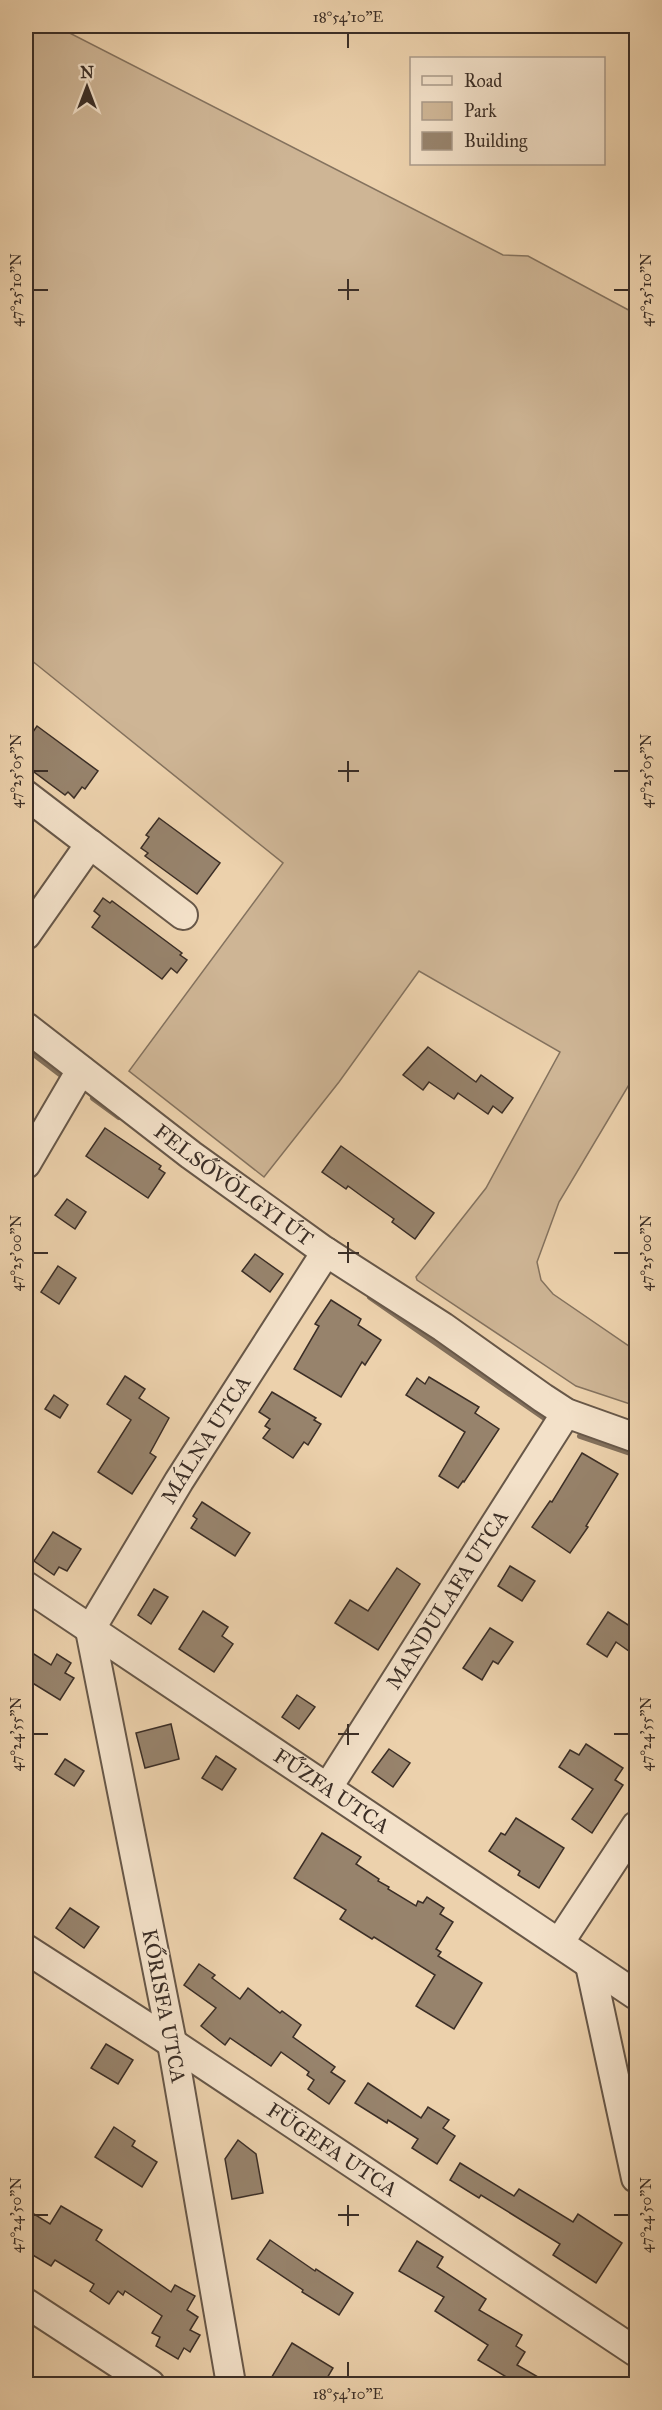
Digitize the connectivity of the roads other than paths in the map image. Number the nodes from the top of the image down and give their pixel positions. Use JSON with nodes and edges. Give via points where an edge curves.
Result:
{"nodes":[{"id":1,"x":26,"y":795,"type":"edge"},
{"id":2,"x":90,"y":844,"type":"junction"},
{"id":3,"x":183,"y":915,"type":"dead end"},
{"id":4,"x":26,"y":935,"type":"edge"},
{"id":5,"x":26,"y":1027,"type":"edge"},
{"id":6,"x":81,"y":1070,"type":"junction"},
{"id":7,"x":26,"y":1164,"type":"edge"},
{"id":8,"x":326,"y":1252,"type":"junction"},
{"id":9,"x":566,"y":1413,"type":"junction"},
{"id":10,"x":636,"y":1438,"type":"edge"},
{"id":11,"x":26,"y":1586,"type":"edge"},
{"id":12,"x":90,"y":1630,"type":"junction"},
{"id":13,"x":328,"y":1787,"type":"junction"},
{"id":14,"x":636,"y":1826,"type":"edge"},
{"id":15,"x":559,"y":1943,"type":"junction"},
{"id":16,"x":26,"y":1949,"type":"edge"},
{"id":17,"x":590,"y":1965,"type":"junction"},
{"id":18,"x":636,"y":1995,"type":"edge"},
{"id":19,"x":172,"y":2043,"type":"junction"},
{"id":20,"x":636,"y":2178,"type":"edge"},
{"id":21,"x":26,"y":2303,"type":"edge"},
{"id":22,"x":636,"y":2352,"type":"edge"},
{"id":23,"x":150,"y":2385,"type":"edge"},
{"id":24,"x":231,"y":2385,"type":"edge"}],
"edges":[{"from":1,"to":2,"type":"street"},
{"from":2,"to":3,"type":"street"},
{"from":2,"to":4,"type":"street"},
{"from":5,"to":6,"type":"street","name":"FELSŐVÖLGYI ÚT"},
{"from":6,"to":7,"type":"street"},
{"from":6,"to":8,"type":"street","name":"FELSŐVÖLGYI ÚT"},
{"from":8,"to":9,"type":"street","name":"FELSŐVÖLGYI ÚT"},
{"from":8,"to":12,"type":"street","name":"MÁLNA UTCA","via":[[179,1481]]},
{"from":9,"to":10,"type":"street","name":"FELSŐVÖLGYI ÚT"},
{"from":9,"to":13,"type":"street","name":"MANDULAFA UTCA"},
{"from":11,"to":12,"type":"street","name":"FŰZFA UTCA"},
{"from":12,"to":13,"type":"street","name":"FŰZFA UTCA"},
{"from":12,"to":19,"type":"street","name":"KŐRISFA UTCA"},
{"from":13,"to":15,"type":"street","name":"FŰZFA UTCA"},
{"from":14,"to":15,"type":"street"},
{"from":15,"to":17,"type":"street","name":"FŰZFA UTCA"},
{"from":16,"to":19,"type":"street","name":"FÜGEFA UTCA"},
{"from":17,"to":18,"type":"street","name":"FŰZFA UTCA"},
{"from":17,"to":20,"type":"street"},
{"from":19,"to":22,"type":"street","name":"FÜGEFA UTCA"},
{"from":19,"to":24,"type":"street","name":"KŐRISFA UTCA"},
{"from":21,"to":23,"type":"street"}]}
